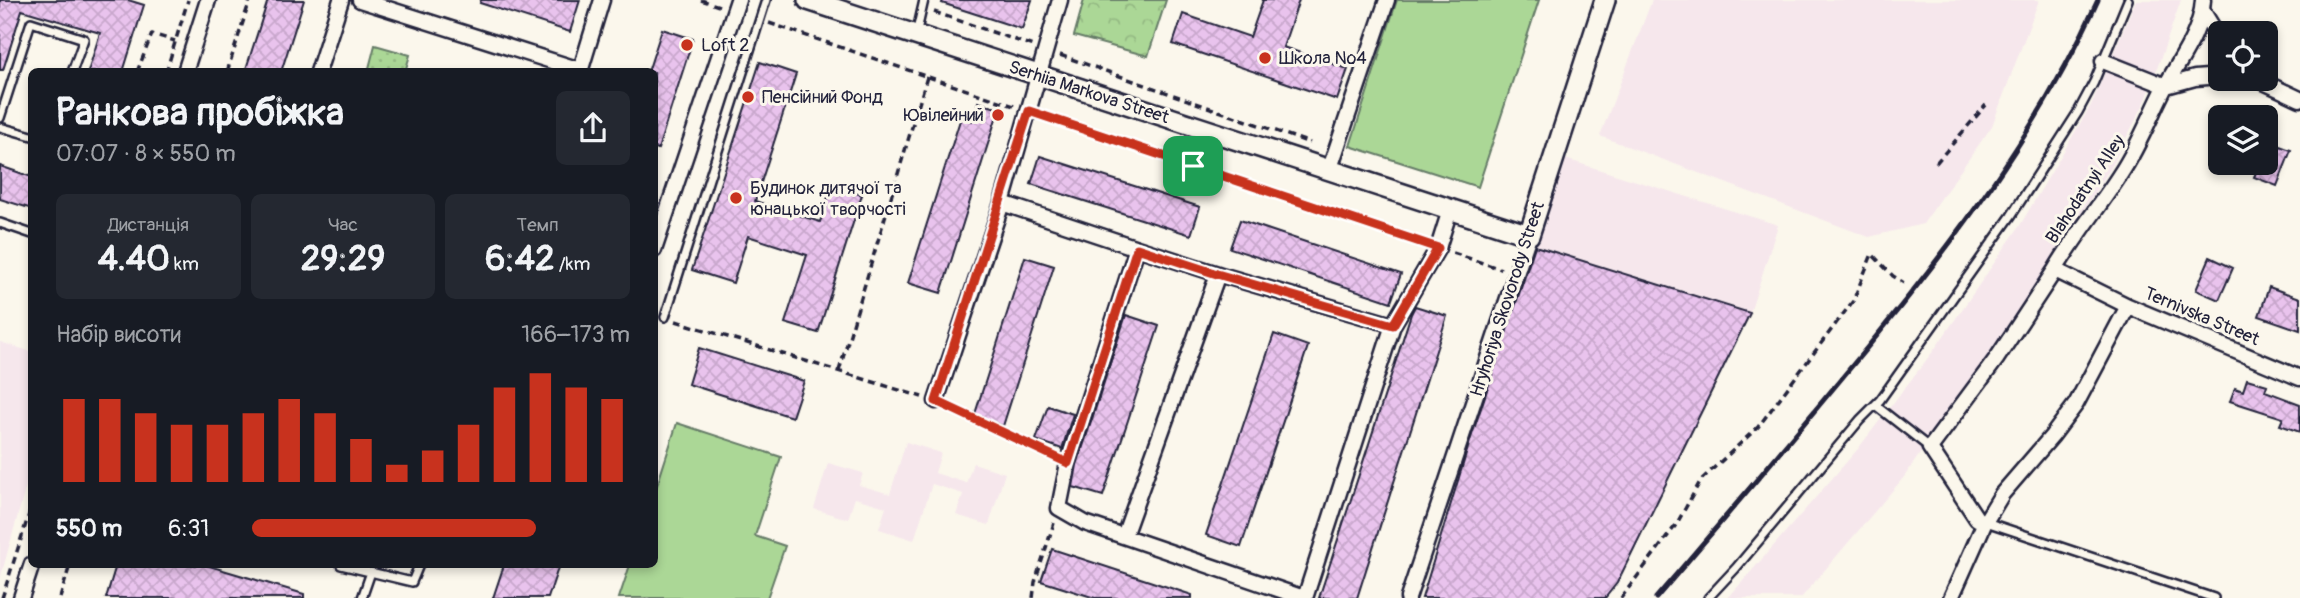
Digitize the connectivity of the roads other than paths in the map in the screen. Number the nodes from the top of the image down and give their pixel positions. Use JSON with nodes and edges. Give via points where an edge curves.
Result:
{"nodes":[{"id":1,"x":208,"y":0,"type":"edge"},
{"id":2,"x":341,"y":0,"type":"edge"},
{"id":3,"x":360,"y":0,"type":"edge"},
{"id":4,"x":602,"y":0,"type":"edge"},
{"id":5,"x":738,"y":0,"type":"edge"},
{"id":6,"x":766,"y":0,"type":"edge"},
{"id":7,"x":1060,"y":0,"type":"edge"},
{"id":8,"x":1387,"y":0,"type":"edge"},
{"id":9,"x":1605,"y":0,"type":"edge"},
{"id":10,"x":2128,"y":0,"type":"edge"},
{"id":11,"x":817,"y":1,"type":"edge"},
{"id":12,"x":923,"y":4,"type":"edge"},
{"id":13,"x":2202,"y":5,"type":"edge"},
{"id":14,"x":2210,"y":21,"type":"edge"},
{"id":15,"x":916,"y":35,"type":"junction"},
{"id":16,"x":2103,"y":61,"type":"junction"},
{"id":17,"x":73,"y":68,"type":"edge"},
{"id":18,"x":186,"y":68,"type":"edge"},
{"id":19,"x":319,"y":68,"type":"edge"},
{"id":20,"x":571,"y":68,"type":"edge"},
{"id":21,"x":581,"y":68,"type":"edge"},
{"id":22,"x":1039,"y":76,"type":"junction"},
{"id":23,"x":2208,"y":77,"type":"edge"},
{"id":24,"x":2166,"y":86,"type":"junction"},
{"id":25,"x":2278,"y":89,"type":"edge"},
{"id":26,"x":2300,"y":99,"type":"edge"},
{"id":27,"x":0,"y":118,"type":"edge"},
{"id":28,"x":0,"y":127,"type":"edge"},
{"id":29,"x":28,"y":135,"type":"edge"},
{"id":30,"x":1329,"y":171,"type":"junction"},
{"id":31,"x":1002,"y":203,"type":"junction"},
{"id":32,"x":1450,"y":210,"type":"junction"},
{"id":33,"x":0,"y":223,"type":"edge"},
{"id":34,"x":28,"y":233,"type":"edge"},
{"id":35,"x":1529,"y":236,"type":"junction"},
{"id":36,"x":658,"y":238,"type":"edge"},
{"id":37,"x":1137,"y":248,"type":"junction"},
{"id":38,"x":2055,"y":270,"type":"junction"},
{"id":39,"x":1217,"y":274,"type":"junction"},
{"id":40,"x":2128,"y":306,"type":"junction"},
{"id":41,"x":665,"y":317,"type":"road end"},
{"id":42,"x":1393,"y":325,"type":"junction"},
{"id":43,"x":2300,"y":378,"type":"edge"},
{"id":44,"x":936,"y":401,"type":"road end"},
{"id":45,"x":1875,"y":405,"type":"junction"},
{"id":46,"x":1930,"y":448,"type":"junction"},
{"id":47,"x":1985,"y":522,"type":"junction"},
{"id":48,"x":1124,"y":536,"type":"junction"},
{"id":49,"x":31,"y":568,"type":"edge"},
{"id":50,"x":354,"y":568,"type":"edge"},
{"id":51,"x":418,"y":568,"type":"edge"},
{"id":52,"x":371,"y":572,"type":"junction"},
{"id":53,"x":21,"y":598,"type":"edge"},
{"id":54,"x":362,"y":598,"type":"edge"},
{"id":55,"x":1305,"y":598,"type":"edge"},
{"id":56,"x":1408,"y":598,"type":"edge"},
{"id":57,"x":1708,"y":598,"type":"edge"},
{"id":58,"x":1951,"y":598,"type":"edge"},
{"id":59,"x":2214,"y":598,"type":"edge"}],
"edges":[{"from":1,"to":18,"type":"street"},
{"from":2,"to":19,"type":"street"},
{"from":3,"to":20,"type":"street"},
{"from":4,"to":21,"type":"street"},
{"from":5,"to":36,"type":"street"},
{"from":6,"to":41,"type":"lane"},
{"from":7,"to":22,"type":"street"},
{"from":8,"to":30,"type":"street"},
{"from":9,"to":35,"type":"street","name":"Hryhoriya Skovorody Street"},
{"from":10,"to":16,"type":"lane"},
{"from":11,"to":15,"type":"street","name":"Serhiia Markova Street"},
{"from":12,"to":15,"type":"lane"},
{"from":13,"to":14,"type":"street"},
{"from":13,"to":24,"type":"street","name":"Blahodatnyi Alley","via":[[2193,38]]},
{"from":15,"to":22,"type":"street","name":"Serhiia Markova Street"},
{"from":16,"to":24,"type":"street"},
{"from":16,"to":45,"type":"lane","via":[[2078,112],[2011,216]]},
{"from":17,"to":27,"type":"lane","via":[[84,39],[31,22]]},
{"from":22,"to":30,"type":"street","name":"Serhiia Markova Street"},
{"from":22,"to":31,"type":"street"},
{"from":23,"to":24,"type":"street"},
{"from":24,"to":38,"type":"street","name":"Blahodatnyi Alley","via":[[2123,170]]},
{"from":25,"to":26,"type":"street"},
{"from":28,"to":29,"type":"lane"},
{"from":30,"to":32,"type":"street","name":"Serhiia Markova Street"},
{"from":31,"to":37,"type":"street"},
{"from":31,"to":44,"type":"street"},
{"from":32,"to":35,"type":"street","name":"Serhiia Markova Street"},
{"from":32,"to":42,"type":"street","via":[[1438,248]]},
{"from":33,"to":34,"type":"lane"},
{"from":35,"to":56,"type":"street","name":"Hryhoriya Skovorody Street"},
{"from":37,"to":39,"type":"street"},
{"from":37,"to":48,"type":"street","via":[[1068,463],[1059,508]]},
{"from":38,"to":40,"type":"street","name":"Blahodatnyi Alley"},
{"from":38,"to":46,"type":"street"},
{"from":39,"to":42,"type":"street"},
{"from":39,"to":48,"type":"street"},
{"from":40,"to":43,"type":"street","name":"Ternivska Street"},
{"from":40,"to":47,"type":"street","via":[[2076,404],[2002,494]]},
{"from":42,"to":55,"type":"street"},
{"from":45,"to":46,"type":"lane"},
{"from":45,"to":57,"type":"lane"},
{"from":46,"to":47,"type":"street","via":[[1977,519]]},
{"from":47,"to":58,"type":"street"},
{"from":47,"to":59,"type":"lane"},
{"from":48,"to":55,"type":"street"},
{"from":49,"to":53,"type":"street"},
{"from":50,"to":52,"type":"lane"},
{"from":51,"to":52,"type":"lane","via":[[412,582]]},
{"from":52,"to":54,"type":"lane"}]}
